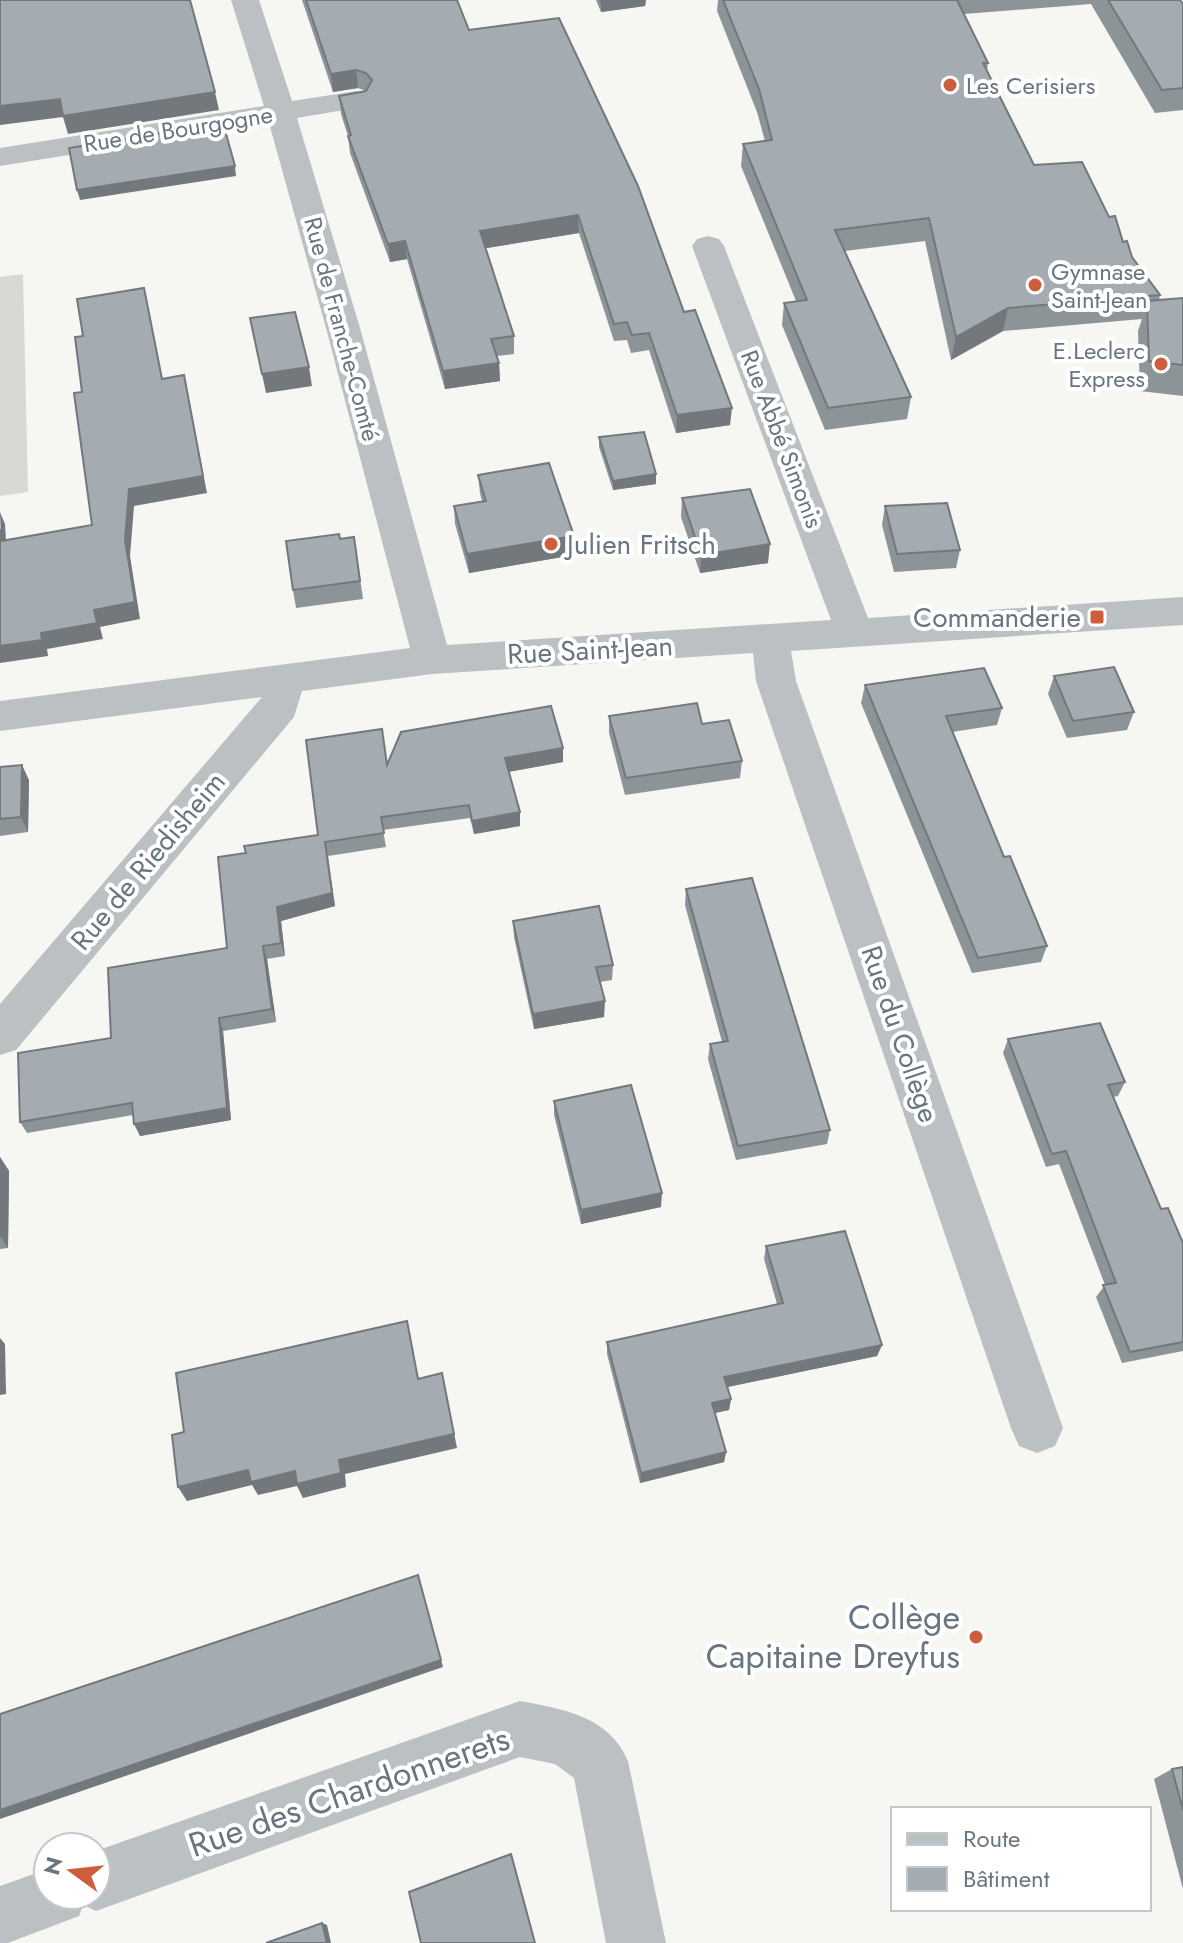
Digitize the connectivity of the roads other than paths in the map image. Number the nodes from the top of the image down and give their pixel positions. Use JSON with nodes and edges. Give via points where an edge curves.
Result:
{"nodes":[{"id":1,"x":245,"y":0,"type":"edge"},
{"id":2,"x":357,"y":100,"type":"edge"},
{"id":3,"x":281,"y":112,"type":"junction"},
{"id":4,"x":0,"y":157,"type":"edge"},
{"id":5,"x":708,"y":246,"type":"dead end"},
{"id":6,"x":1183,"y":611,"type":"edge"},
{"id":7,"x":855,"y":633,"type":"junction"},
{"id":8,"x":770,"y":639,"type":"junction"},
{"id":9,"x":432,"y":660,"type":"junction"},
{"id":10,"x":284,"y":680,"type":"junction"},
{"id":11,"x":0,"y":716,"type":"edge"},
{"id":12,"x":0,"y":1036,"type":"edge"},
{"id":13,"x":1037,"y":1428,"type":"dead end"},
{"id":14,"x":112,"y":1875,"type":"edge"},
{"id":15,"x":32,"y":1904,"type":"edge"},
{"id":16,"x":0,"y":1916,"type":"edge"},
{"id":17,"x":636,"y":1943,"type":"edge"}],
"edges":[{"from":1,"to":3,"type":"street","name":"Rue de Franche-Comté"},
{"from":2,"to":3,"type":"street","name":"Rue de Bourgogne"},
{"from":3,"to":4,"type":"street","name":"Rue de Bourgogne"},
{"from":3,"to":9,"type":"street","name":"Rue de Franche-Comté"},
{"from":5,"to":7,"type":"street","name":"Rue Abbé Simonis"},
{"from":6,"to":7,"type":"street","name":"Rue Saint-Jean"},
{"from":7,"to":8,"type":"street","name":"Rue Saint-Jean"},
{"from":8,"to":9,"type":"street","name":"Rue Saint-Jean"},
{"from":8,"to":13,"type":"street","name":"Rue du Collège","via":[[776,681]]},
{"from":9,"to":10,"type":"street","name":"Rue Saint-Jean"},
{"from":10,"to":11,"type":"street","name":"Rue Saint-Jean"},
{"from":10,"to":12,"type":"street","name":"Rue de Riedisheim","via":[[280,706]]},
{"from":14,"to":17,"type":"street","name":"Rue des Chardonnerets","via":[[520,1729],[566,1738],[599,1761]]},
{"from":15,"to":16,"type":"street"}]}
